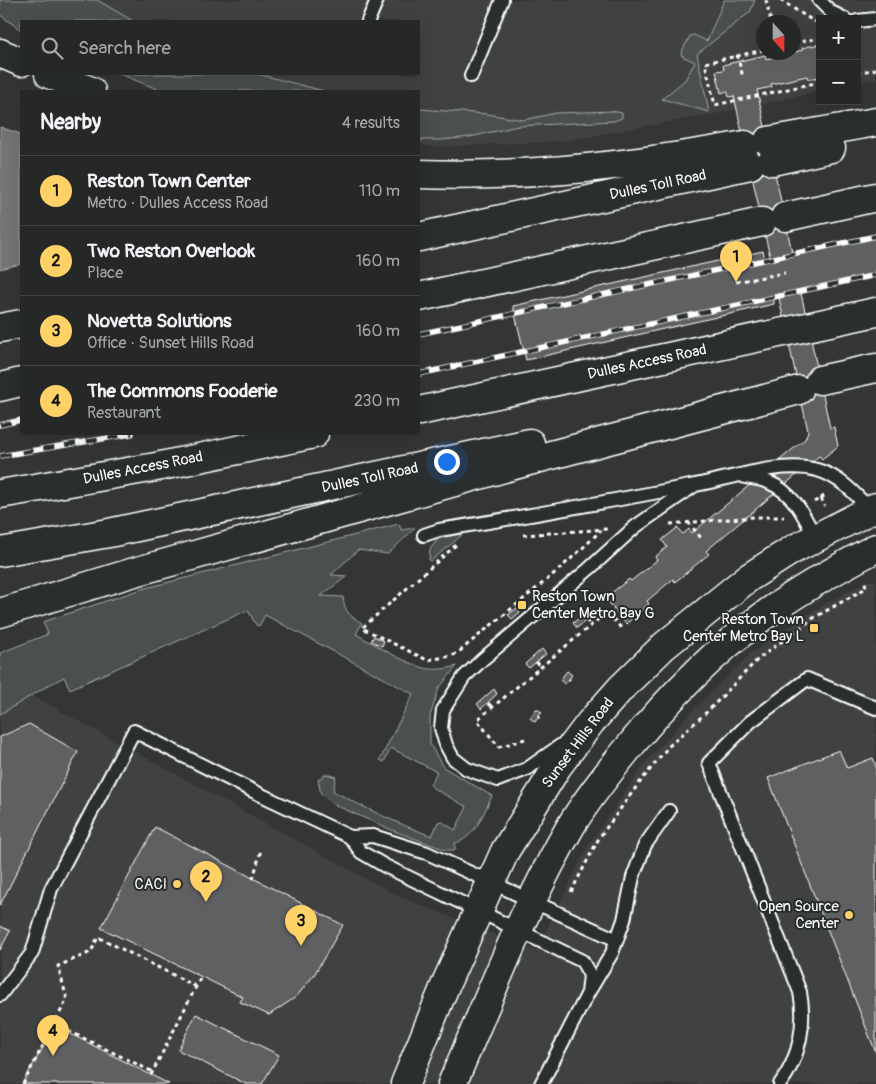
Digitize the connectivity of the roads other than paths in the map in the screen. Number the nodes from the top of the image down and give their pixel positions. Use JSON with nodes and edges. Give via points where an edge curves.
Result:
{"nodes":[{"id":1,"x":377,"y":0,"type":"edge"},
{"id":2,"x":502,"y":0,"type":"edge"},
{"id":3,"x":819,"y":0,"type":"edge"},
{"id":4,"x":837,"y":15,"type":"edge"},
{"id":5,"x":876,"y":19,"type":"edge"},
{"id":6,"x":368,"y":20,"type":"edge"},
{"id":7,"x":861,"y":21,"type":"edge"},
{"id":8,"x":0,"y":53,"type":"edge"},
{"id":9,"x":20,"y":62,"type":"edge"},
{"id":10,"x":51,"y":75,"type":"edge"},
{"id":11,"x":471,"y":76,"type":"dead end"},
{"id":12,"x":89,"y":90,"type":"edge"},
{"id":13,"x":876,"y":122,"type":"edge"},
{"id":14,"x":876,"y":138,"type":"edge"},
{"id":15,"x":759,"y":153,"type":"junction"},
{"id":16,"x":420,"y":174,"type":"edge"},
{"id":17,"x":876,"y":197,"type":"edge"},
{"id":18,"x":420,"y":237,"type":"edge"},
{"id":19,"x":420,"y":297,"type":"edge"},
{"id":20,"x":876,"y":312,"type":"edge"},
{"id":21,"x":20,"y":324,"type":"edge"},
{"id":22,"x":0,"y":328,"type":"edge"},
{"id":23,"x":876,"y":369,"type":"edge"},
{"id":24,"x":20,"y":382,"type":"edge"},
{"id":25,"x":809,"y":385,"type":"junction"},
{"id":26,"x":0,"y":387,"type":"edge"},
{"id":27,"x":420,"y":411,"type":"edge"},
{"id":28,"x":309,"y":435,"type":"edge"},
{"id":29,"x":738,"y":475,"type":"junction"},
{"id":30,"x":695,"y":485,"type":"junction"},
{"id":31,"x":0,"y":494,"type":"edge"},
{"id":32,"x":874,"y":512,"type":"edge"},
{"id":33,"x":424,"y":535,"type":"dead end"},
{"id":34,"x":815,"y":537,"type":"junction"},
{"id":35,"x":876,"y":548,"type":"edge"},
{"id":36,"x":0,"y":552,"type":"edge"},
{"id":37,"x":0,"y":613,"type":"edge"},
{"id":38,"x":876,"y":708,"type":"edge"},
{"id":39,"x":590,"y":724,"type":"junction"},
{"id":40,"x":669,"y":811,"type":"dead end"},
{"id":41,"x":350,"y":837,"type":"junction"},
{"id":42,"x":491,"y":881,"type":"junction"},
{"id":43,"x":532,"y":901,"type":"junction"},
{"id":44,"x":477,"y":912,"type":"junction"},
{"id":45,"x":518,"y":931,"type":"junction"},
{"id":46,"x":617,"y":940,"type":"junction"},
{"id":47,"x":588,"y":993,"type":"junction"},
{"id":48,"x":0,"y":994,"type":"edge"},
{"id":49,"x":405,"y":1084,"type":"edge"},
{"id":50,"x":452,"y":1084,"type":"edge"},
{"id":51,"x":541,"y":1084,"type":"edge"},
{"id":52,"x":780,"y":1084,"type":"edge"}],
"edges":[{"from":1,"to":6,"type":"lane"},
{"from":2,"to":11,"type":"lane"},
{"from":3,"to":4,"type":"lane"},
{"from":5,"to":7,"type":"lane"},
{"from":8,"to":9,"type":"main road"},
{"from":10,"to":12,"type":"main road"},
{"from":13,"to":15,"type":"main road"},
{"from":14,"to":15,"type":"main road","name":"Dulles Toll Road"},
{"from":15,"to":16,"type":"main road","via":[[668,158],[549,171]]},
{"from":15,"to":18,"type":"main road","name":"Dulles Toll Road"},
{"from":17,"to":19,"type":"main road"},
{"from":20,"to":27,"type":"main road","name":"Dulles Access Road"},
{"from":21,"to":22,"type":"main road"},
{"from":23,"to":25,"type":"main road"},
{"from":24,"to":26,"type":"main road"},
{"from":25,"to":36,"type":"main road","name":"Dulles Toll Road","via":[[109,533]]},
{"from":25,"to":37,"type":"main road","via":[[131,573]]},
{"from":28,"to":31,"type":"main road","name":"Dulles Access Road","via":[[156,467]]},
{"from":29,"to":30,"type":"lane"},
{"from":29,"to":32,"type":"lane","via":[[795,467],[818,470],[845,484]]},
{"from":29,"to":34,"type":"lane","via":[[768,481],[786,492],[800,508]]},
{"from":30,"to":33,"type":"lane"},
{"from":30,"to":39,"type":"lane","via":[[635,527],[464,677],[443,710],[441,728],[453,758],[467,769],[498,780],[527,769]]},
{"from":32,"to":34,"type":"main road","name":"Sunset Hills Road"},
{"from":34,"to":39,"type":"main road","name":"Sunset Hills Road","via":[[748,578],[710,607],[664,646]]},
{"from":35,"to":43,"type":"main road","via":[[769,612],[686,683],[607,773],[573,822]]},
{"from":38,"to":52,"type":"lane","via":[[807,678],[750,722],[709,763],[800,992],[803,1010],[796,1056]]},
{"from":39,"to":42,"type":"main road","name":"Sunset Hills Road","via":[[557,766],[505,851]]},
{"from":40,"to":46,"type":"lane","via":[[646,845],[633,877]]},
{"from":41,"to":42,"type":"lane","via":[[374,836],[427,853]]},
{"from":41,"to":44,"type":"lane","via":[[361,852]]},
{"from":41,"to":48,"type":"lane","via":[[134,731],[51,889],[32,953]]},
{"from":42,"to":43,"type":"lane"},
{"from":42,"to":44,"type":"main road","name":"Sunset Hills Road"},
{"from":43,"to":45,"type":"main road"},
{"from":43,"to":46,"type":"lane"},
{"from":44,"to":45,"type":"lane"},
{"from":44,"to":49,"type":"main road","name":"Sunset Hills Road"},
{"from":45,"to":47,"type":"lane","via":[[582,961],[590,975]]},
{"from":45,"to":50,"type":"main road"},
{"from":46,"to":47,"type":"lane"},
{"from":47,"to":51,"type":"lane"}]}
